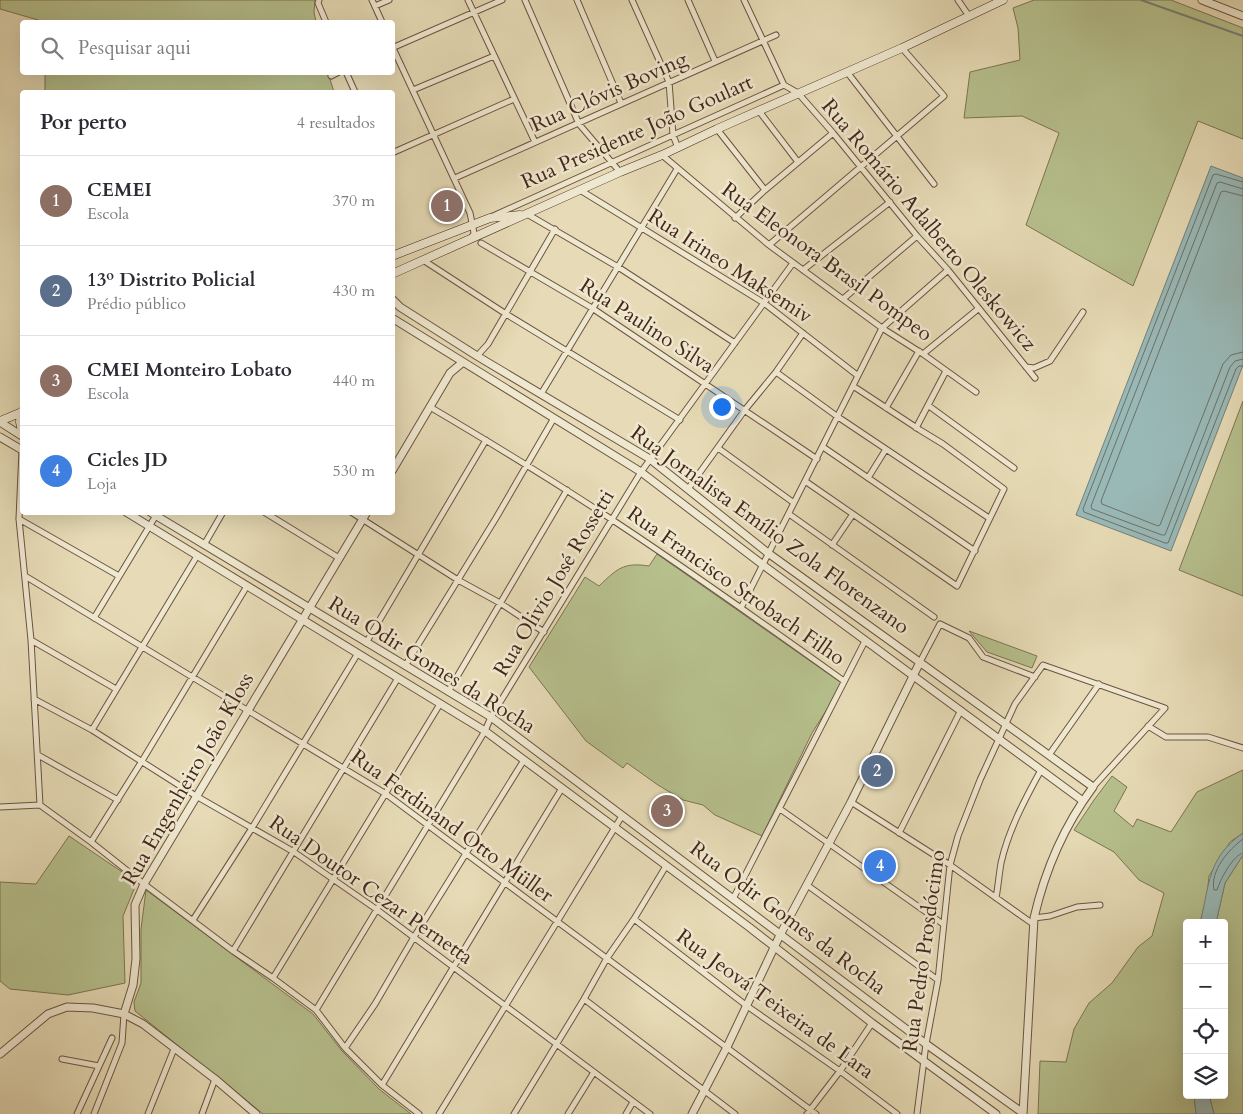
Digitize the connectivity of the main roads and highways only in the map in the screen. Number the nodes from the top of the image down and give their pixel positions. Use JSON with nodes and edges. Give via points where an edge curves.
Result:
{"nodes":[{"id":1,"x":1003,"y":0,"type":"edge"},
{"id":2,"x":527,"y":214,"type":"junction"},
{"id":3,"x":395,"y":255,"type":"edge"},
{"id":4,"x":395,"y":273,"type":"edge"},
{"id":5,"x":20,"y":413,"type":"edge"},
{"id":6,"x":0,"y":421,"type":"edge"}],
"edges":[{"from":1,"to":2,"type":"main road","name":"Rua Presidente João Goulart"},
{"from":2,"to":3,"type":"main road","name":"Rua Presidente João Goulart","via":[[490,218]]},
{"from":2,"to":4,"type":"main road","name":"Rua Presidente João Goulart"},
{"from":5,"to":6,"type":"main road"}]}
